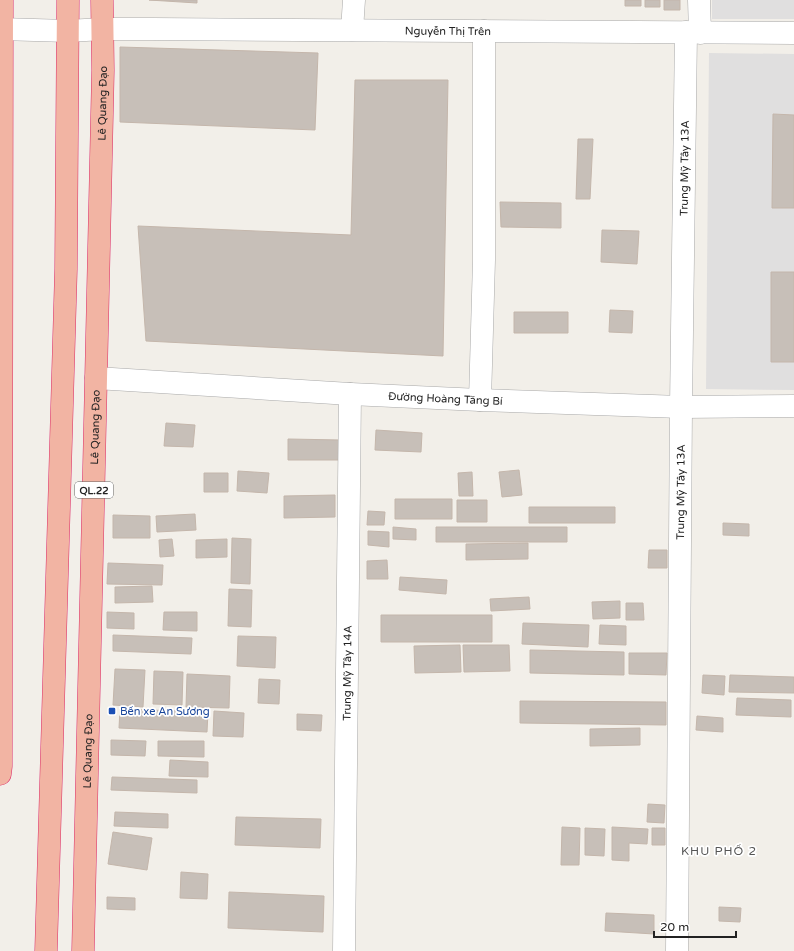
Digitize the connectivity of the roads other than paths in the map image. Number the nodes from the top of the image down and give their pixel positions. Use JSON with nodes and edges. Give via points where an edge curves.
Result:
{"nodes":[{"id":1,"x":2,"y":0,"type":"edge"},
{"id":2,"x":68,"y":0,"type":"edge"},
{"id":3,"x":102,"y":0,"type":"edge"},
{"id":4,"x":354,"y":0,"type":"edge"},
{"id":5,"x":699,"y":0,"type":"edge"},
{"id":6,"x":1,"y":29,"type":"edge"},
{"id":7,"x":103,"y":29,"type":"junction"},
{"id":8,"x":352,"y":30,"type":"junction"},
{"id":9,"x":68,"y":31,"type":"junction"},
{"id":10,"x":484,"y":31,"type":"junction"},
{"id":11,"x":693,"y":32,"type":"junction"},
{"id":12,"x":794,"y":33,"type":"edge"},
{"id":13,"x":98,"y":266,"type":"junction"},
{"id":14,"x":66,"y":269,"type":"junction"},
{"id":15,"x":96,"y":378,"type":"junction"},
{"id":16,"x":350,"y":394,"type":"junction"},
{"id":17,"x":480,"y":400,"type":"junction"},
{"id":18,"x":794,"y":406,"type":"edge"},
{"id":19,"x":681,"y":407,"type":"junction"},
{"id":20,"x":0,"y":774,"type":"edge"},
{"id":21,"x":46,"y":946,"type":"edge"},
{"id":22,"x":84,"y":951,"type":"edge"},
{"id":23,"x":344,"y":951,"type":"edge"},
{"id":24,"x":677,"y":951,"type":"edge"}],
"edges":[{"from":1,"to":6,"type":"highway"},
{"from":2,"to":9,"type":"highway","number":"QL.22"},
{"from":3,"to":7,"type":"highway","name":"Lê Quang Đạo","number":"QL.22"},
{"from":4,"to":8,"type":"street"},
{"from":5,"to":11,"type":"street","name":"Trung Mỹ Tây 13A"},
{"from":6,"to":9,"type":"street","name":"Nguyễn Thị Trên"},
{"from":6,"to":20,"type":"highway"},
{"from":7,"to":8,"type":"street","name":"Nguyễn Thị Trên"},
{"from":7,"to":9,"type":"street","name":"Nguyễn Thị Trên"},
{"from":7,"to":13,"type":"highway","name":"Lê Quang Đạo","number":"QL.22"},
{"from":8,"to":10,"type":"street","name":"Nguyễn Thị Trên"},
{"from":9,"to":14,"type":"highway","number":"QL.22"},
{"from":10,"to":11,"type":"street","name":"Nguyễn Thị Trên"},
{"from":10,"to":17,"type":"street","via":[[484,260]]},
{"from":11,"to":12,"type":"street","name":"Nguyễn Thị Trên"},
{"from":11,"to":19,"type":"street","name":"Trung Mỹ Tây 13A"},
{"from":13,"to":14,"type":"highway"},
{"from":13,"to":15,"type":"highway","name":"Lê Quang Đạo","number":"QL.22"},
{"from":14,"to":21,"type":"highway","number":"QL.22"},
{"from":15,"to":16,"type":"street","name":"Đường Hoàng Tăng Bí"},
{"from":15,"to":22,"type":"highway","name":"Lê Quang Đạo","number":"QL.22"},
{"from":16,"to":17,"type":"street","name":"Đường Hoàng Tăng Bí"},
{"from":16,"to":23,"type":"street","name":"Trung Mỹ Tây 14A"},
{"from":17,"to":19,"type":"street","name":"Đường Hoàng Tăng Bí"},
{"from":18,"to":19,"type":"street","name":"Đường Hoàng Tăng Bí"},
{"from":19,"to":24,"type":"street","name":"Trung Mỹ Tây 13A"}]}
